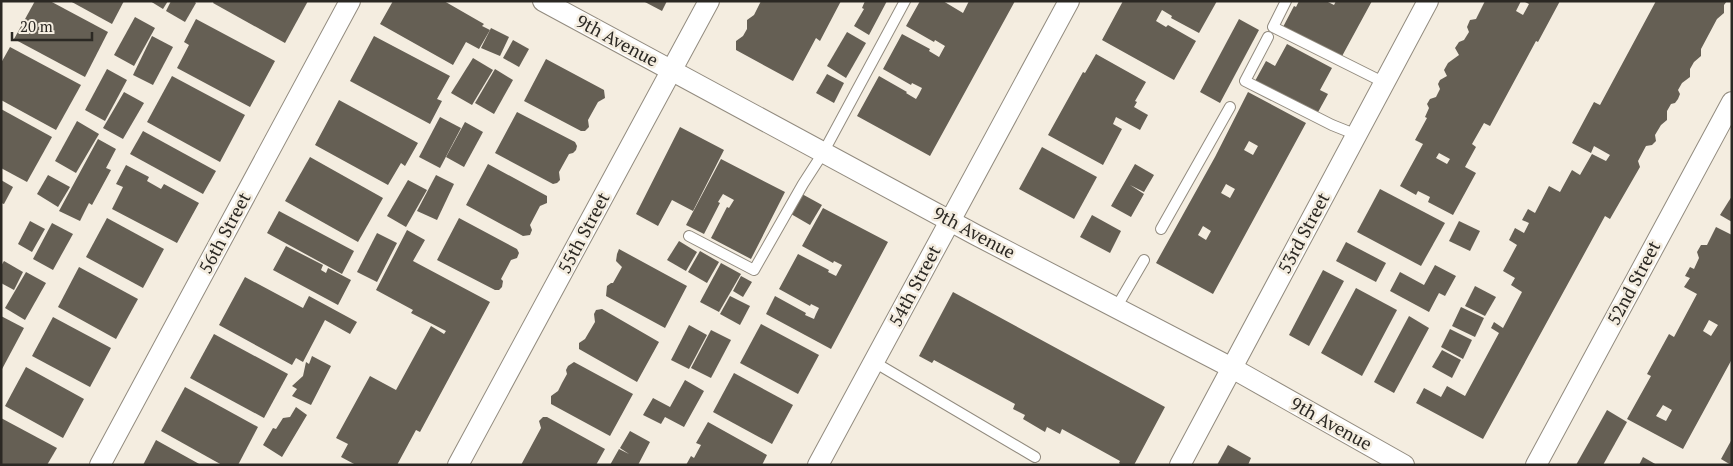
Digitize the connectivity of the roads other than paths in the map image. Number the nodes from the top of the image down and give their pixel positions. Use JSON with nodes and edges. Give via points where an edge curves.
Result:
{"nodes":[{"id":1,"x":350,"y":1,"type":"edge"},
{"id":2,"x":543,"y":1,"type":"edge"},
{"id":3,"x":710,"y":1,"type":"edge"},
{"id":4,"x":904,"y":1,"type":"edge"},
{"id":5,"x":1068,"y":1,"type":"edge"},
{"id":6,"x":1286,"y":1,"type":"edge"},
{"id":7,"x":1428,"y":1,"type":"edge"},
{"id":8,"x":1268,"y":37,"type":"dead end"},
{"id":9,"x":672,"y":71,"type":"junction"},
{"id":10,"x":1385,"y":83,"type":"junction"},
{"id":11,"x":1732,"y":102,"type":"edge"},
{"id":12,"x":1230,"y":107,"type":"dead end"},
{"id":13,"x":1357,"y":135,"type":"junction"},
{"id":14,"x":824,"y":153,"type":"junction"},
{"id":15,"x":950,"y":221,"type":"junction"},
{"id":16,"x":1161,"y":229,"type":"dead end"},
{"id":17,"x":689,"y":236,"type":"dead end"},
{"id":18,"x":1144,"y":260,"type":"dead end"},
{"id":19,"x":1116,"y":308,"type":"junction"},
{"id":20,"x":874,"y":362,"type":"junction"},
{"id":21,"x":1232,"y":368,"type":"junction"},
{"id":22,"x":1034,"y":457,"type":"dead end"},
{"id":23,"x":100,"y":465,"type":"edge"},
{"id":24,"x":458,"y":465,"type":"edge"},
{"id":25,"x":818,"y":465,"type":"edge"},
{"id":26,"x":1180,"y":465,"type":"edge"},
{"id":27,"x":1404,"y":465,"type":"edge"},
{"id":28,"x":1536,"y":465,"type":"edge"}],
"edges":[{"from":1,"to":23,"type":"street","name":"56th Street"},
{"from":2,"to":9,"type":"street","name":"9th Avenue"},
{"from":3,"to":9,"type":"street","name":"55th Street"},
{"from":4,"to":14,"type":"lane"},
{"from":5,"to":15,"type":"street","name":"54th Street"},
{"from":6,"to":10,"type":"lane","via":[[1273,27]]},
{"from":7,"to":10,"type":"street","name":"53rd Street"},
{"from":8,"to":13,"type":"lane","via":[[1245,81]]},
{"from":9,"to":14,"type":"street","name":"9th Avenue"},
{"from":9,"to":24,"type":"street","name":"55th Street"},
{"from":10,"to":13,"type":"street","name":"53rd Street"},
{"from":11,"to":28,"type":"street","name":"52nd Street"},
{"from":12,"to":16,"type":"lane"},
{"from":13,"to":21,"type":"street","name":"53rd Street"},
{"from":14,"to":15,"type":"street","name":"9th Avenue"},
{"from":14,"to":17,"type":"lane","via":[[754,270]]},
{"from":15,"to":19,"type":"street","name":"9th Avenue"},
{"from":15,"to":20,"type":"street","name":"54th Street"},
{"from":18,"to":19,"type":"lane"},
{"from":19,"to":21,"type":"street","name":"9th Avenue"},
{"from":20,"to":22,"type":"lane"},
{"from":20,"to":25,"type":"street","name":"54th Street"},
{"from":21,"to":26,"type":"street","name":"53rd Street"},
{"from":21,"to":27,"type":"street","name":"9th Avenue"}]}
